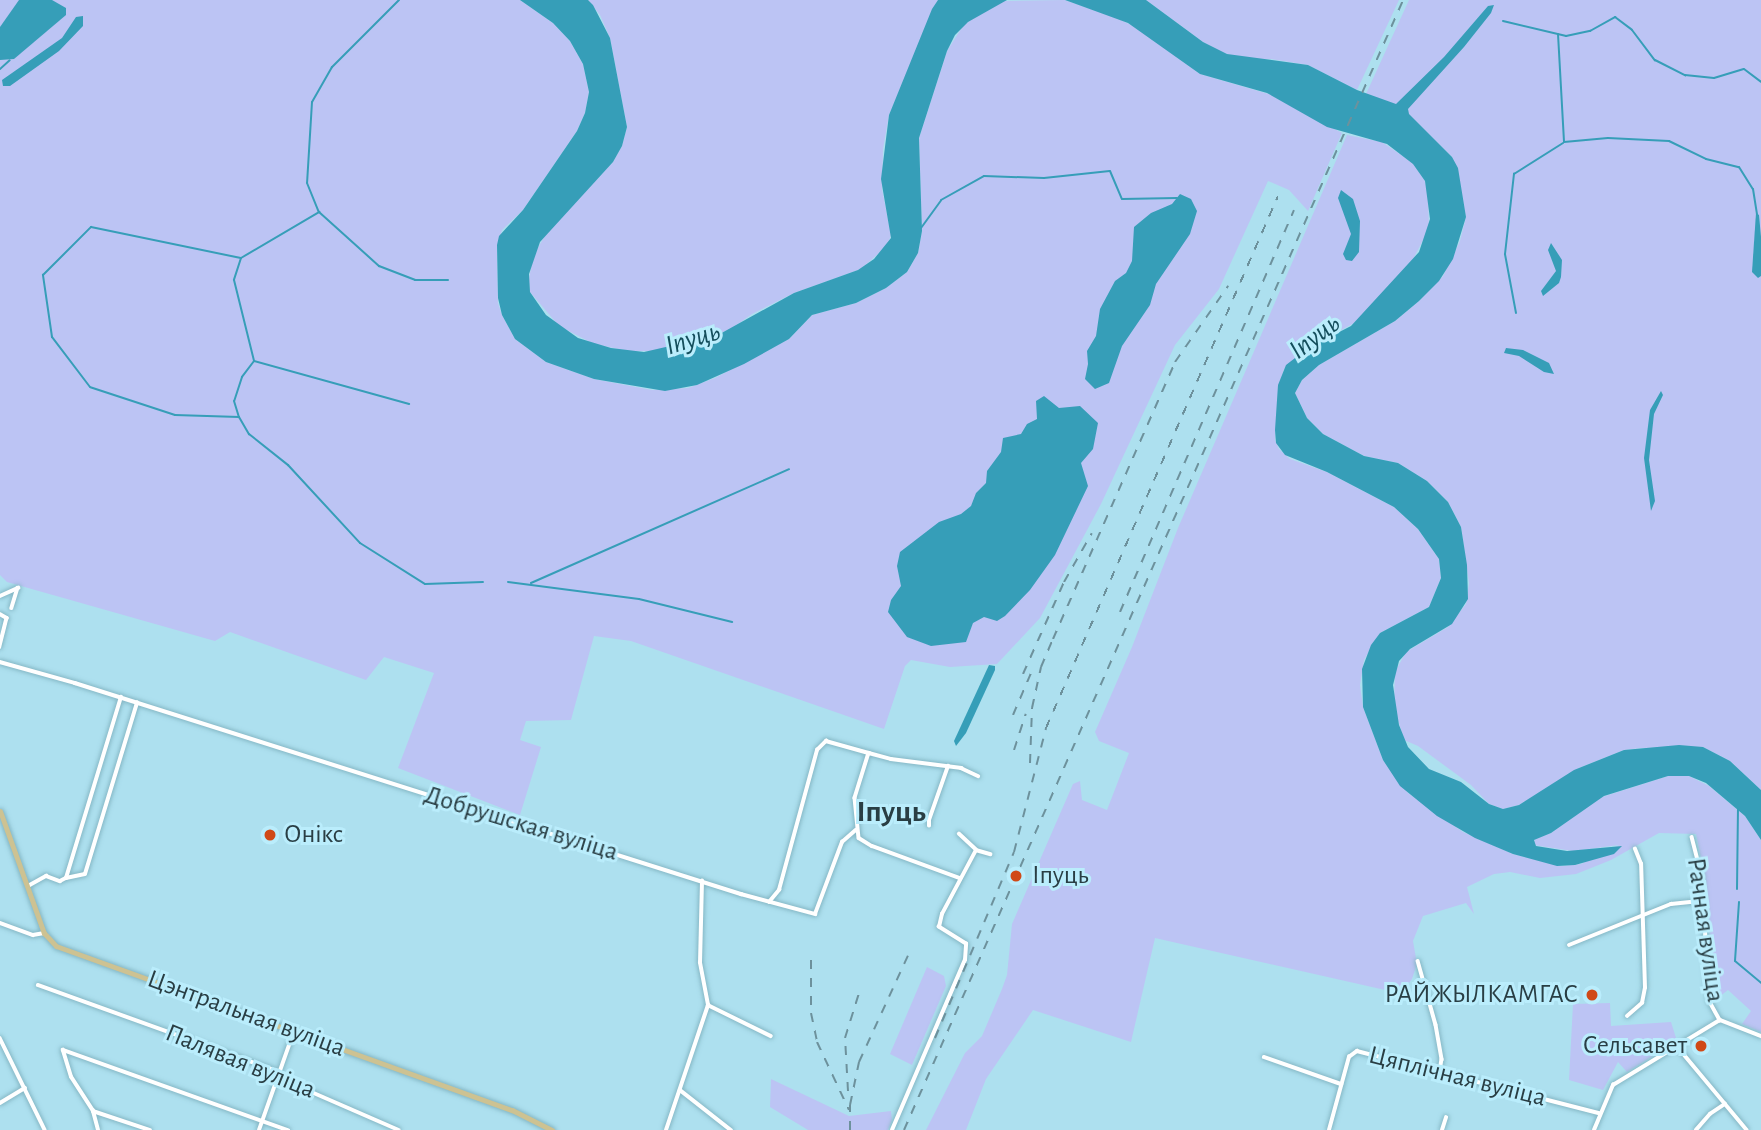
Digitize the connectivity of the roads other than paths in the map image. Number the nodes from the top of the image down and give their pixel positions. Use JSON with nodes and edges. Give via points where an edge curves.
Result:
{"nodes":[{"id":1,"x":0,"y":596,"type":"edge"},
{"id":2,"x":12,"y":608,"type":"dead end"},
{"id":3,"x":0,"y":614,"type":"edge"},
{"id":4,"x":0,"y":647,"type":"edge"},
{"id":5,"x":0,"y":662,"type":"edge"},
{"id":6,"x":121,"y":697,"type":"junction"},
{"id":7,"x":137,"y":703,"type":"junction"},
{"id":8,"x":869,"y":753,"type":"junction"},
{"id":9,"x":948,"y":765,"type":"junction"},
{"id":10,"x":978,"y":776,"type":"dead end"},
{"id":11,"x":0,"y":811,"type":"edge"},
{"id":12,"x":929,"y":826,"type":"dead end"},
{"id":13,"x":856,"y":830,"type":"junction"},
{"id":14,"x":959,"y":834,"type":"dead end"},
{"id":15,"x":1692,"y":837,"type":"dead end"},
{"id":16,"x":1635,"y":849,"type":"dead end"},
{"id":17,"x":976,"y":850,"type":"junction"},
{"id":18,"x":990,"y":854,"type":"dead end"},
{"id":19,"x":66,"y":878,"type":"junction"},
{"id":20,"x":960,"y":878,"type":"junction"},
{"id":21,"x":702,"y":881,"type":"junction"},
{"id":22,"x":26,"y":887,"type":"junction"},
{"id":23,"x":1702,"y":901,"type":"junction"},
{"id":24,"x":769,"y":902,"type":"junction"},
{"id":25,"x":1643,"y":916,"type":"junction"},
{"id":26,"x":0,"y":923,"type":"edge"},
{"id":27,"x":44,"y":933,"type":"junction"},
{"id":28,"x":1569,"y":945,"type":"dead end"},
{"id":29,"x":1418,"y":961,"type":"dead end"},
{"id":30,"x":38,"y":985,"type":"dead end"},
{"id":31,"x":708,"y":1005,"type":"junction"},
{"id":32,"x":1627,"y":1016,"type":"dead end"},
{"id":33,"x":1720,"y":1020,"type":"junction"},
{"id":34,"x":294,"y":1031,"type":"junction"},
{"id":35,"x":771,"y":1036,"type":"dead end"},
{"id":36,"x":1761,"y":1036,"type":"edge"},
{"id":37,"x":0,"y":1038,"type":"edge"},
{"id":38,"x":1677,"y":1046,"type":"junction"},
{"id":39,"x":1264,"y":1057,"type":"dead end"},
{"id":40,"x":1440,"y":1072,"type":"junction"},
{"id":41,"x":278,"y":1073,"type":"junction"},
{"id":42,"x":1342,"y":1084,"type":"junction"},
{"id":43,"x":25,"y":1088,"type":"junction"},
{"id":44,"x":680,"y":1090,"type":"junction"},
{"id":45,"x":0,"y":1103,"type":"edge"},
{"id":46,"x":1725,"y":1104,"type":"junction"},
{"id":47,"x":93,"y":1111,"type":"junction"},
{"id":48,"x":1599,"y":1113,"type":"junction"},
{"id":49,"x":1446,"y":1118,"type":"dead end"},
{"id":50,"x":263,"y":1119,"type":"junction"},
{"id":51,"x":45,"y":1130,"type":"edge"},
{"id":52,"x":98,"y":1130,"type":"edge"},
{"id":53,"x":150,"y":1130,"type":"edge"},
{"id":54,"x":259,"y":1130,"type":"edge"},
{"id":55,"x":288,"y":1130,"type":"edge"},
{"id":56,"x":400,"y":1130,"type":"edge"},
{"id":57,"x":552,"y":1130,"type":"edge"},
{"id":58,"x":666,"y":1130,"type":"edge"},
{"id":59,"x":731,"y":1130,"type":"edge"},
{"id":60,"x":892,"y":1130,"type":"edge"},
{"id":61,"x":1329,"y":1130,"type":"edge"},
{"id":62,"x":1442,"y":1130,"type":"edge"},
{"id":63,"x":1594,"y":1130,"type":"edge"},
{"id":64,"x":1696,"y":1130,"type":"edge"},
{"id":65,"x":1747,"y":1130,"type":"edge"}],
"edges":[{"from":1,"to":2,"type":"street","via":[[18,588]]},
{"from":3,"to":4,"type":"street","via":[[7,618]]},
{"from":5,"to":6,"type":"street","name":"Добрушская вуліца"},
{"from":6,"to":7,"type":"street","name":"Добрушская вуліца"},
{"from":6,"to":19,"type":"street"},
{"from":7,"to":19,"type":"street","via":[[85,874]]},
{"from":7,"to":21,"type":"street","name":"Добрушская вуліца"},
{"from":8,"to":9,"type":"street"},
{"from":8,"to":13,"type":"street","via":[[855,798]]},
{"from":8,"to":24,"type":"street","via":[[826,741],[821,744],[779,890]]},
{"from":9,"to":10,"type":"street"},
{"from":9,"to":12,"type":"street"},
{"from":11,"to":22,"type":"main road"},
{"from":13,"to":20,"type":"street","via":[[867,844]]},
{"from":13,"to":24,"type":"street","name":"Добрушская вуліца","via":[[842,842],[815,914]]},
{"from":14,"to":17,"type":"street"},
{"from":15,"to":23,"type":"street","name":"Рачная вуліца","via":[[1702,876]]},
{"from":16,"to":25,"type":"street","via":[[1641,864]]},
{"from":17,"to":18,"type":"street"},
{"from":17,"to":20,"type":"street"},
{"from":19,"to":22,"type":"street","via":[[60,881],[46,876]]},
{"from":20,"to":60,"type":"street","via":[[939,926],[966,944],[965,960]]},
{"from":21,"to":24,"type":"street","name":"Добрушская вуліца"},
{"from":21,"to":31,"type":"street","via":[[700,963]]},
{"from":22,"to":27,"type":"main road"},
{"from":23,"to":25,"type":"street","via":[[1671,904]]},
{"from":23,"to":33,"type":"street","name":"Рачная вуліца","via":[[1710,1002]]},
{"from":25,"to":28,"type":"street"},
{"from":25,"to":32,"type":"street","via":[[1645,989],[1642,1003]]},
{"from":26,"to":27,"type":"street","via":[[33,935]]},
{"from":27,"to":34,"type":"main road","name":"Цэнтральная вуліца","via":[[56,946]]},
{"from":29,"to":40,"type":"street","via":[[1436,1025]]},
{"from":30,"to":41,"type":"street","name":"Палявая вуліца"},
{"from":31,"to":35,"type":"street"},
{"from":31,"to":44,"type":"street"},
{"from":33,"to":36,"type":"street","name":"Рачная вуліца"},
{"from":33,"to":38,"type":"street"},
{"from":34,"to":41,"type":"street"},
{"from":34,"to":57,"type":"main road","name":"Цэнтральная вуліца","via":[[512,1110]]},
{"from":37,"to":43,"type":"street"},
{"from":38,"to":46,"type":"street"},
{"from":38,"to":48,"type":"street","via":[[1613,1085]]},
{"from":39,"to":42,"type":"street"},
{"from":40,"to":42,"type":"street","name":"Цяплічная вуліца","via":[[1357,1051],[1349,1057]]},
{"from":40,"to":48,"type":"street","name":"Цяплічная вуліца"},
{"from":41,"to":50,"type":"street"},
{"from":41,"to":56,"type":"street","name":"Палявая вуліца","via":[[284,1080]]},
{"from":42,"to":61,"type":"street","name":"Цяплічная вуліца"},
{"from":43,"to":45,"type":"street"},
{"from":43,"to":51,"type":"street"},
{"from":44,"to":58,"type":"street"},
{"from":44,"to":59,"type":"street"},
{"from":46,"to":64,"type":"street"},
{"from":46,"to":65,"type":"street"},
{"from":47,"to":50,"type":"street","via":[[71,1077],[63,1050]]},
{"from":47,"to":52,"type":"street"},
{"from":47,"to":53,"type":"street"},
{"from":48,"to":63,"type":"street"},
{"from":49,"to":62,"type":"street"},
{"from":50,"to":54,"type":"street"},
{"from":50,"to":55,"type":"street"}]}
